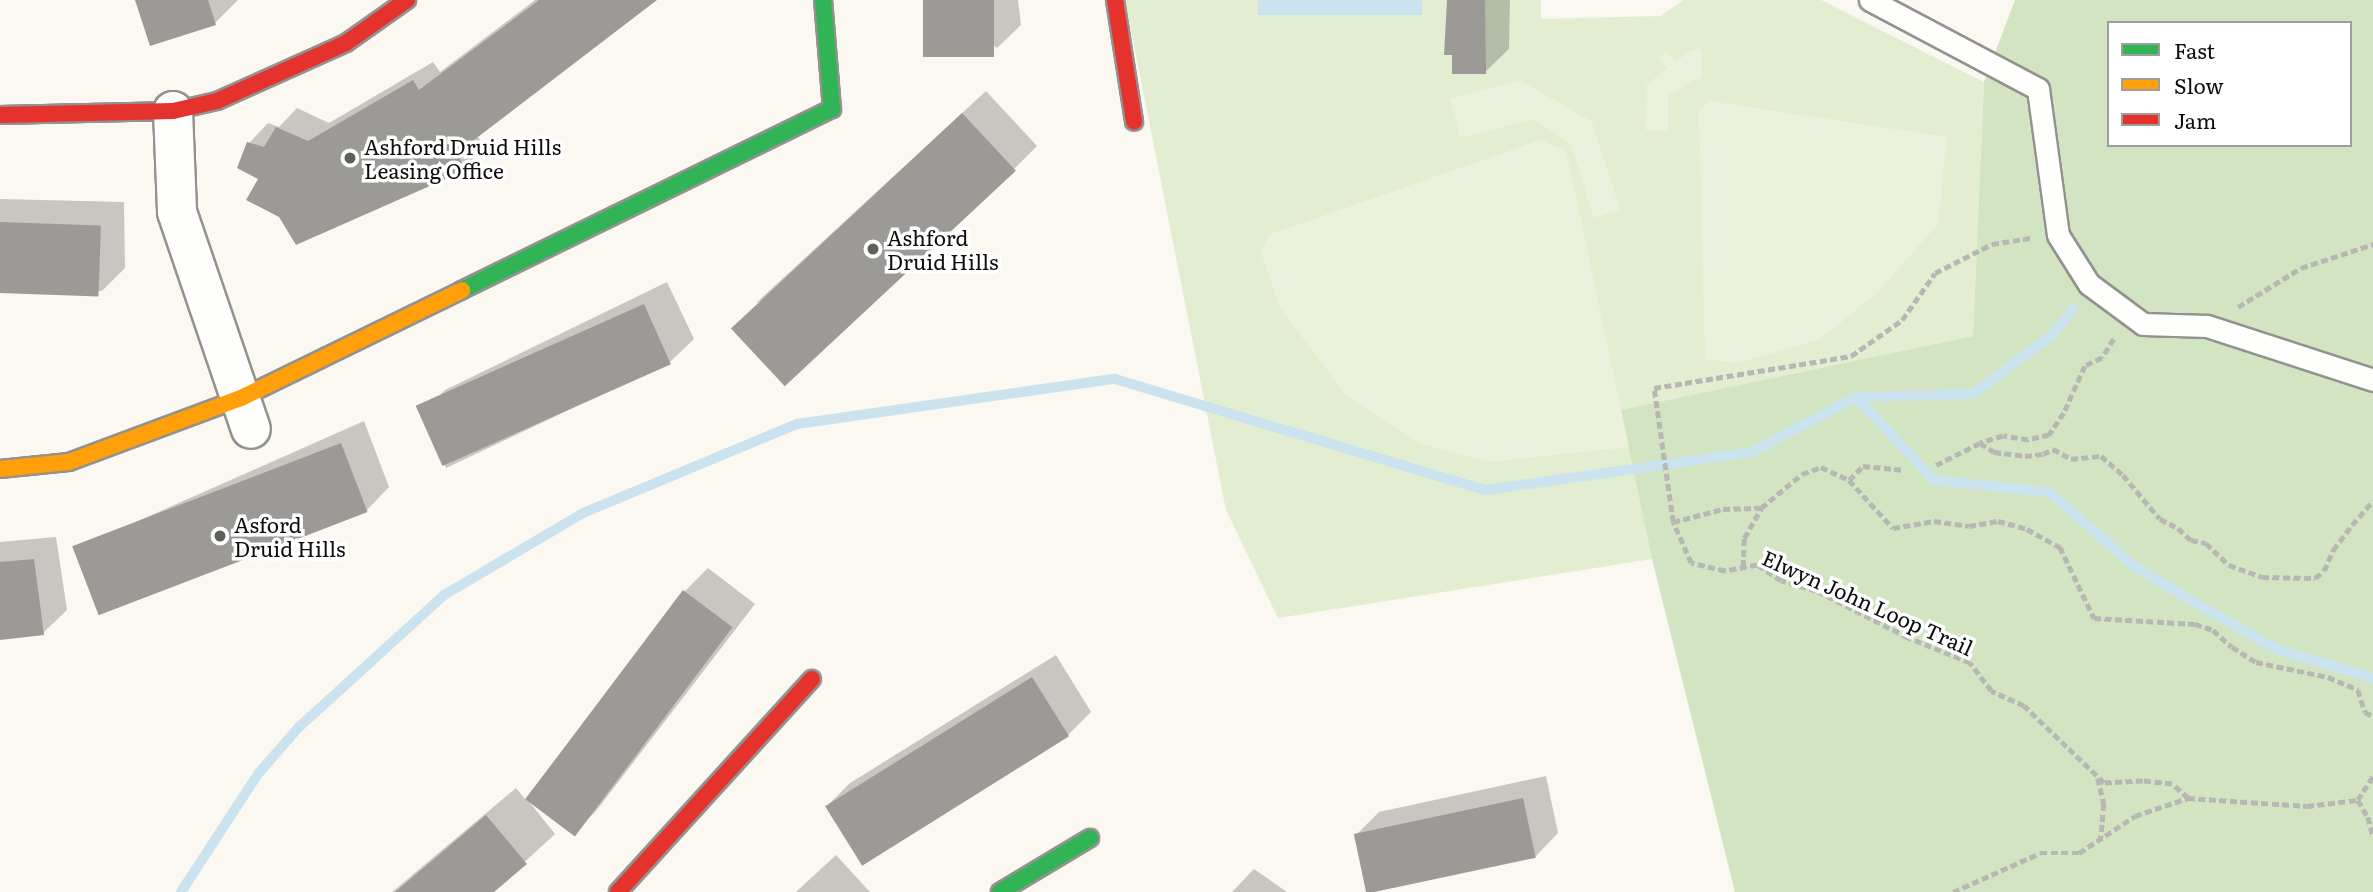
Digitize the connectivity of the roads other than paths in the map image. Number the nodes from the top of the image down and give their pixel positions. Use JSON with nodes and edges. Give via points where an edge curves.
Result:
{"nodes":[{"id":1,"x":407,"y":0,"type":"edge"},
{"id":2,"x":823,"y":0,"type":"edge"},
{"id":3,"x":1115,"y":0,"type":"edge"},
{"id":4,"x":1871,"y":0,"type":"edge"},
{"id":5,"x":173,"y":111,"type":"junction"},
{"id":6,"x":0,"y":115,"type":"edge"},
{"id":7,"x":1134,"y":122,"type":"dead end"},
{"id":8,"x":2373,"y":380,"type":"edge"},
{"id":9,"x":246,"y":413,"type":"junction"},
{"id":10,"x":0,"y":469,"type":"edge"},
{"id":11,"x":812,"y":679,"type":"dead end"},
{"id":12,"x":1090,"y":838,"type":"dead end"},
{"id":13,"x":618,"y":892,"type":"edge"},
{"id":14,"x":999,"y":892,"type":"edge"}],
"edges":[{"from":1,"to":5,"type":"street","via":[[346,43],[217,101]]},
{"from":2,"to":9,"type":"street","via":[[832,109]]},
{"from":3,"to":7,"type":"street"},
{"from":4,"to":8,"type":"lane","via":[[2038,89],[2059,235],[2089,284],[2143,324],[2207,326]]},
{"from":5,"to":6,"type":"street"},
{"from":5,"to":9,"type":"street","via":[[177,212]]},
{"from":9,"to":10,"type":"street","via":[[69,462]]},
{"from":11,"to":13,"type":"street"},
{"from":12,"to":14,"type":"street"}]}
